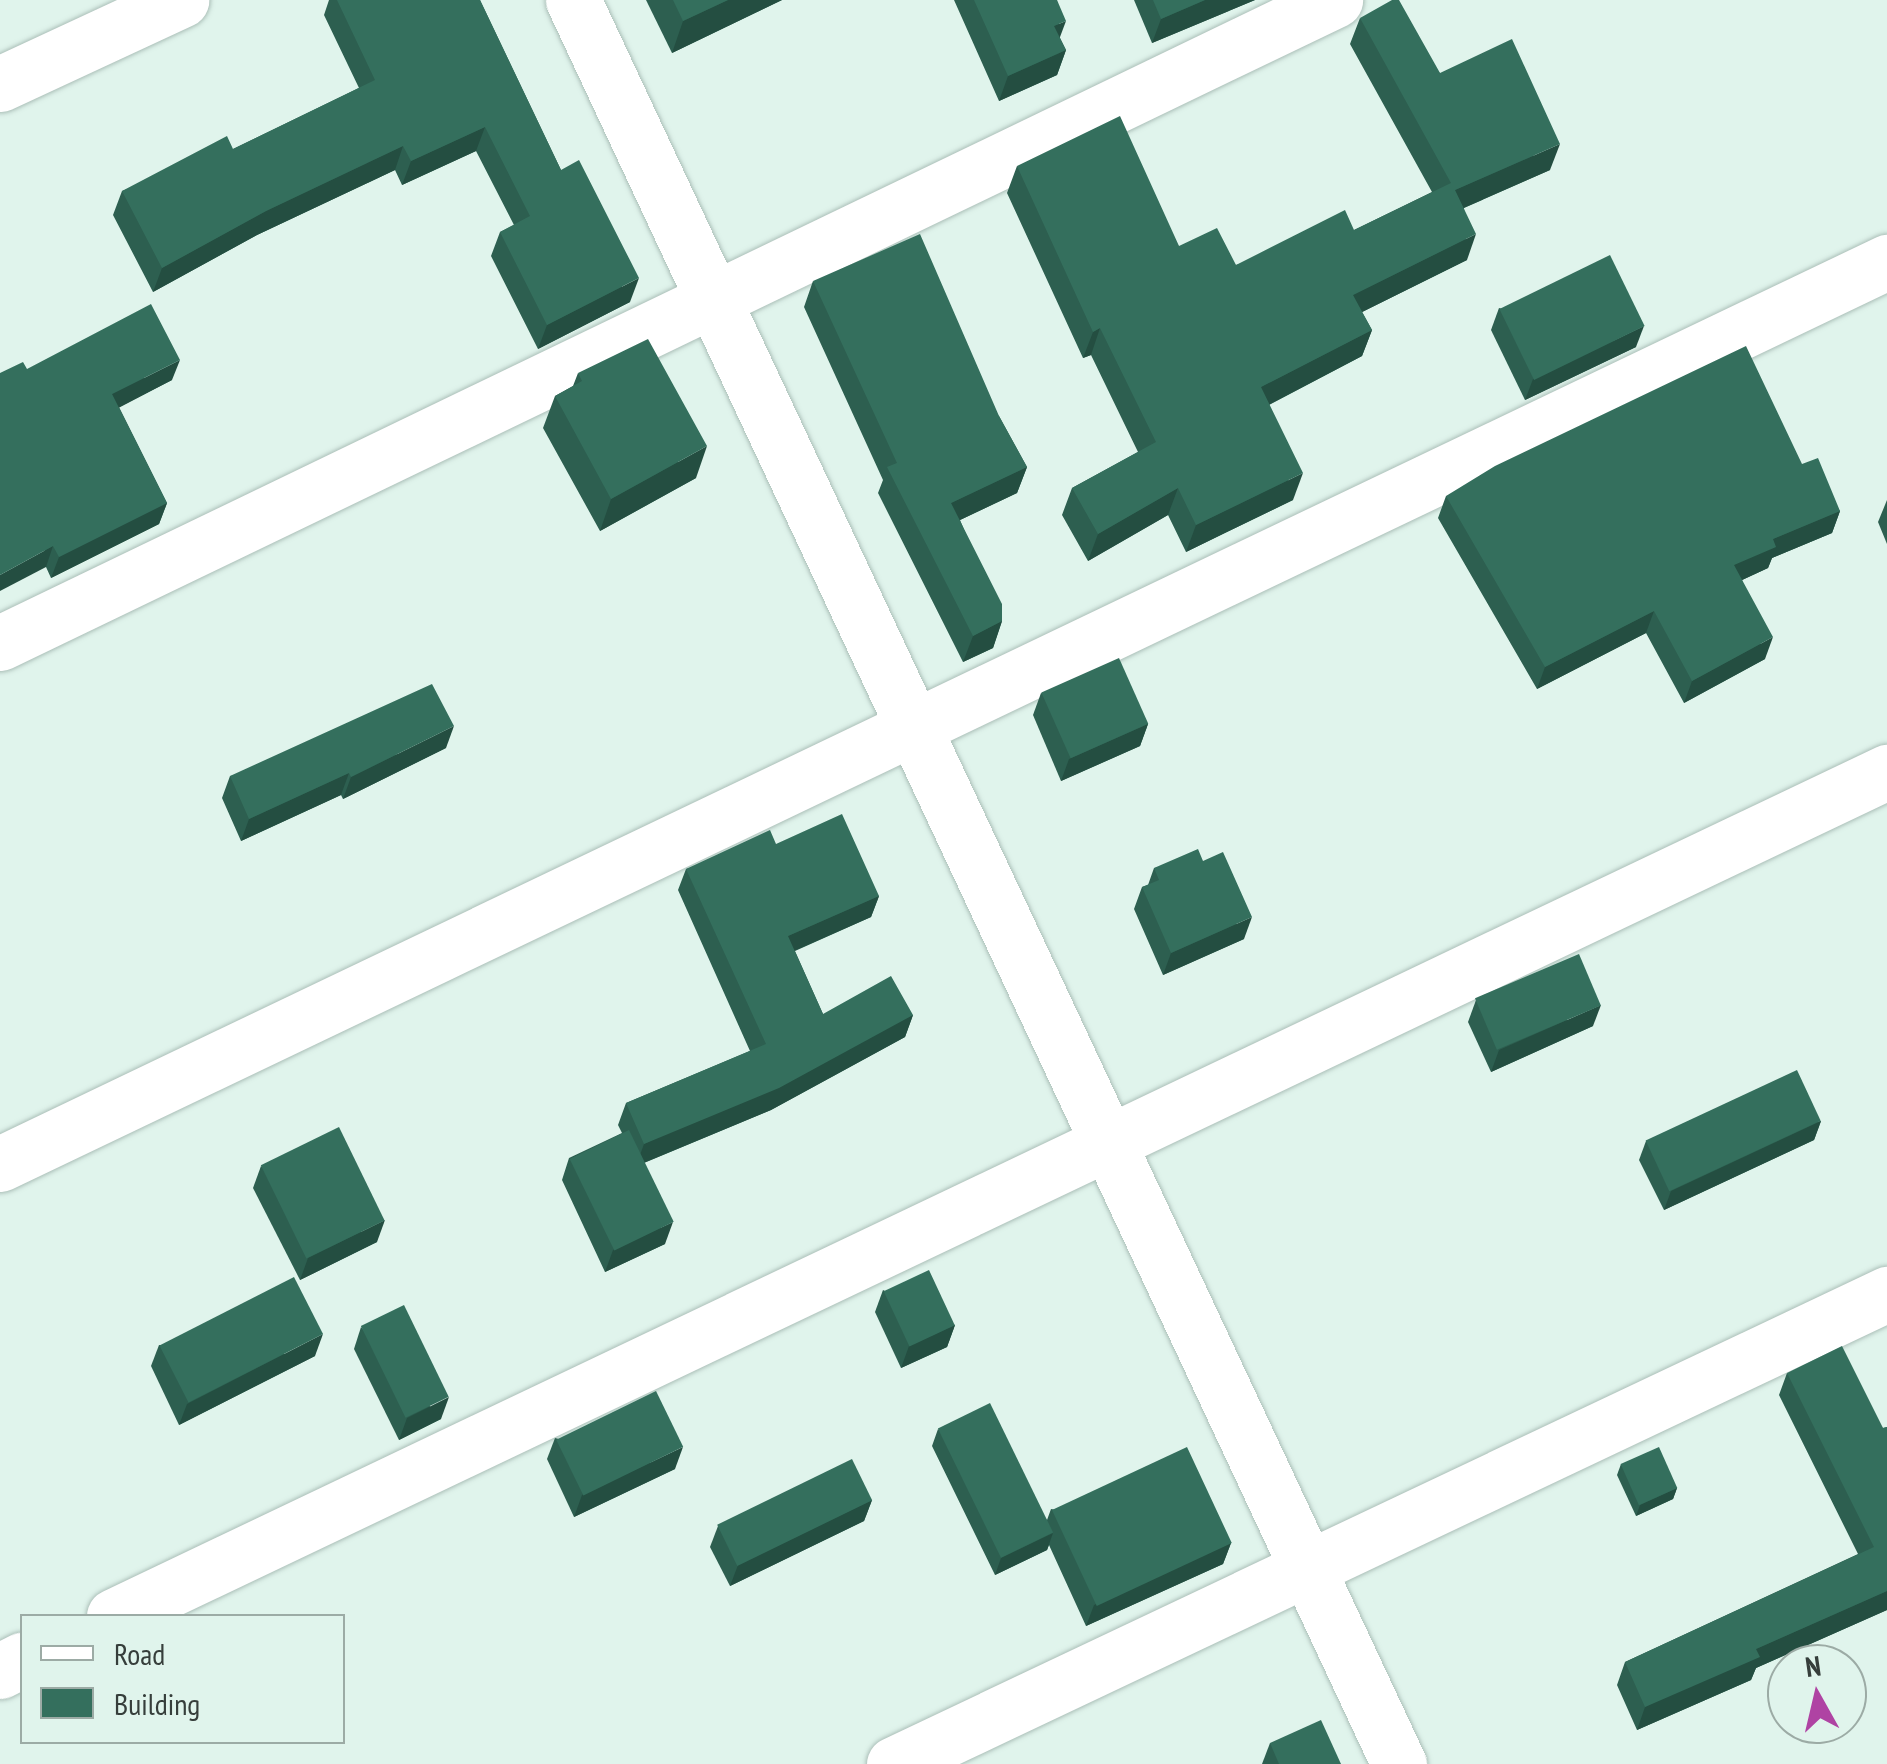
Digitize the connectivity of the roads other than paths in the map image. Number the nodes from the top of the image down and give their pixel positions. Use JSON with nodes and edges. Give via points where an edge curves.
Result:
{"nodes":[{"id":1,"x":181,"y":0,"type":"edge"},
{"id":2,"x":573,"y":0,"type":"edge"},
{"id":3,"x":1335,"y":0,"type":"edge"},
{"id":4,"x":0,"y":84,"type":"edge"},
{"id":5,"x":1887,"y":262,"type":"edge"},
{"id":6,"x":713,"y":299,"type":"junction"},
{"id":7,"x":0,"y":642,"type":"edge"},
{"id":8,"x":914,"y":727,"type":"junction"},
{"id":9,"x":1887,"y":772,"type":"edge"},
{"id":10,"x":1108,"y":1143,"type":"junction"},
{"id":11,"x":0,"y":1164,"type":"edge"},
{"id":12,"x":1887,"y":1294,"type":"edge"},
{"id":13,"x":1307,"y":1568,"type":"junction"},
{"id":14,"x":118,"y":1614,"type":"edge"},
{"id":15,"x":894,"y":1764,"type":"edge"},
{"id":16,"x":1399,"y":1764,"type":"edge"}],
"edges":[{"from":1,"to":4,"type":"street"},
{"from":2,"to":6,"type":"street"},
{"from":3,"to":6,"type":"street"},
{"from":5,"to":8,"type":"street"},
{"from":6,"to":7,"type":"street"},
{"from":6,"to":8,"type":"street"},
{"from":8,"to":10,"type":"street"},
{"from":8,"to":11,"type":"street"},
{"from":9,"to":10,"type":"street"},
{"from":10,"to":13,"type":"street"},
{"from":10,"to":14,"type":"street"},
{"from":12,"to":13,"type":"street"},
{"from":13,"to":15,"type":"street"},
{"from":13,"to":16,"type":"street"}]}
